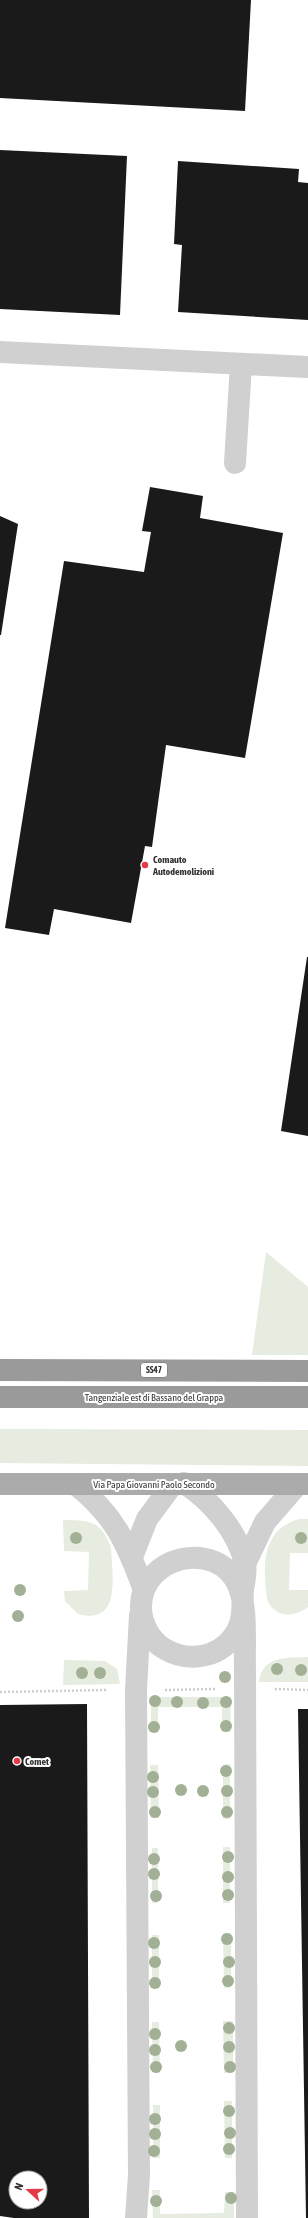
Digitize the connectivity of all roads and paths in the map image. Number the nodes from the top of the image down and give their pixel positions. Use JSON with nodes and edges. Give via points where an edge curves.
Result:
{"nodes":[{"id":1,"x":0,"y":352,"type":"edge"},
{"id":2,"x":241,"y":364,"type":"junction"},
{"id":3,"x":308,"y":367,"type":"edge"},
{"id":4,"x":235,"y":463,"type":"dead end"},
{"id":5,"x":0,"y":1370,"type":"edge"},
{"id":6,"x":308,"y":1371,"type":"edge"},
{"id":7,"x":0,"y":1397,"type":"edge"},
{"id":8,"x":308,"y":1397,"type":"edge"},
{"id":9,"x":0,"y":1484,"type":"edge"},
{"id":10,"x":75,"y":1484,"type":"junction"},
{"id":11,"x":178,"y":1484,"type":"junction"},
{"id":12,"x":303,"y":1484,"type":"edge"},
{"id":13,"x":132,"y":1557,"type":"junction"},
{"id":14,"x":245,"y":1564,"type":"junction"},
{"id":15,"x":142,"y":1599,"type":"junction"},
{"id":16,"x":242,"y":1601,"type":"junction"},
{"id":17,"x":138,"y":1646,"type":"junction"},
{"id":18,"x":160,"y":1646,"type":"junction"},
{"id":19,"x":244,"y":1647,"type":"junction"},
{"id":20,"x":220,"y":1649,"type":"junction"},
{"id":21,"x":136,"y":2218,"type":"edge"},
{"id":22,"x":246,"y":2218,"type":"edge"}],
"edges":[{"from":1,"to":2,"type":"street"},
{"from":2,"to":3,"type":"street"},
{"from":2,"to":4,"type":"street"},
{"from":5,"to":6,"type":"highway","number":"SS47"},
{"from":7,"to":8,"type":"highway","name":"Tangenziale est di Bassano del Grappa"},
{"from":9,"to":10,"type":"main road","name":"Via Papa Giovanni Paolo Secondo"},
{"from":10,"to":11,"type":"main road","name":"Via Papa Giovanni Paolo Secondo"},
{"from":10,"to":13,"type":"street","via":[[106,1511]]},
{"from":11,"to":12,"type":"main road","name":"Via Papa Giovanni Paolo Secondo"},
{"from":11,"to":13,"type":"street","via":[[147,1519]]},
{"from":11,"to":14,"type":"street","via":[[207,1500],[222,1518]]},
{"from":12,"to":14,"type":"street","via":[[265,1522]]},
{"from":13,"to":15,"type":"street"},
{"from":14,"to":16,"type":"street"},
{"from":15,"to":16,"type":"street","via":[[152,1575],[165,1564],[180,1558],[198,1557],[214,1561],[227,1571],[238,1585]]},
{"from":15,"to":17,"type":"street"},
{"from":15,"to":18,"type":"street","via":[[143,1622],[149,1635]]},
{"from":16,"to":19,"type":"street"},
{"from":16,"to":20,"type":"street","via":[[242,1615],[238,1628],[231,1640]]},
{"from":17,"to":18,"type":"street"},
{"from":17,"to":21,"type":"street","via":[[139,2175]]},
{"from":18,"to":20,"type":"street","via":[[174,1655],[189,1658],[205,1656]]},
{"from":19,"to":20,"type":"street"},
{"from":19,"to":22,"type":"street"}]}
